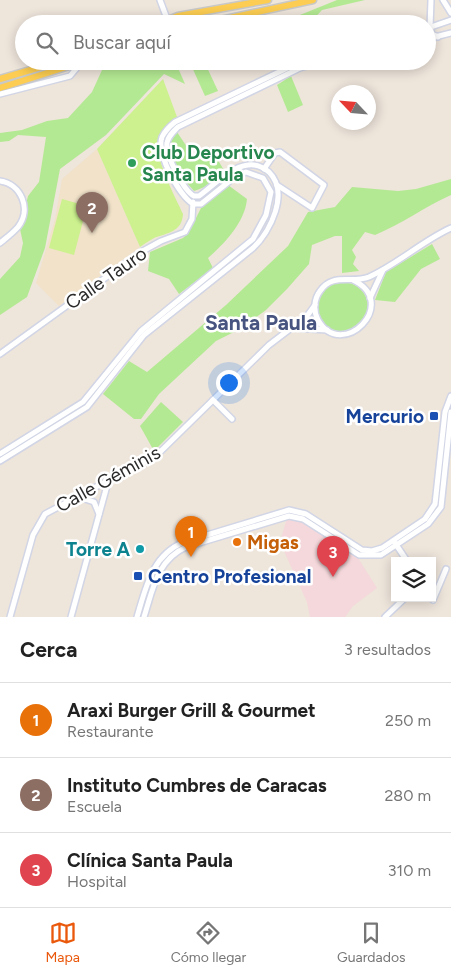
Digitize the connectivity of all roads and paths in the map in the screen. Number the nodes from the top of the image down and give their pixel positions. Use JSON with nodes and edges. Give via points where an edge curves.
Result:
{"nodes":[{"id":1,"x":160,"y":0,"type":"edge"},
{"id":2,"x":268,"y":0,"type":"edge"},
{"id":3,"x":313,"y":0,"type":"edge"},
{"id":4,"x":431,"y":0,"type":"edge"},
{"id":5,"x":444,"y":0,"type":"edge"},
{"id":6,"x":451,"y":13,"type":"edge"},
{"id":7,"x":165,"y":15,"type":"edge"},
{"id":8,"x":200,"y":15,"type":"edge"},
{"id":9,"x":244,"y":15,"type":"edge"},
{"id":10,"x":430,"y":15,"type":"edge"},
{"id":11,"x":451,"y":20,"type":"edge"},
{"id":12,"x":436,"y":25,"type":"edge"},
{"id":13,"x":451,"y":33,"type":"edge"},
{"id":14,"x":438,"y":37,"type":"edge"},
{"id":15,"x":30,"y":70,"type":"edge"},
{"id":16,"x":57,"y":70,"type":"edge"},
{"id":17,"x":76,"y":70,"type":"edge"},
{"id":18,"x":283,"y":70,"type":"edge"},
{"id":19,"x":296,"y":70,"type":"edge"},
{"id":20,"x":0,"y":79,"type":"edge"},
{"id":21,"x":0,"y":88,"type":"edge"},
{"id":22,"x":0,"y":94,"type":"edge"},
{"id":23,"x":264,"y":169,"type":"junction"},
{"id":24,"x":0,"y":180,"type":"edge"},
{"id":25,"x":276,"y":184,"type":"junction"},
{"id":26,"x":194,"y":196,"type":"junction"},
{"id":27,"x":193,"y":204,"type":"junction"},
{"id":28,"x":451,"y":228,"type":"edge"},
{"id":29,"x":0,"y":243,"type":"edge"},
{"id":30,"x":383,"y":270,"type":"junction"},
{"id":31,"x":353,"y":280,"type":"junction"},
{"id":32,"x":370,"y":298,"type":"junction"},
{"id":33,"x":315,"y":304,"type":"junction"},
{"id":34,"x":294,"y":328,"type":"junction"},
{"id":35,"x":327,"y":330,"type":"junction"},
{"id":36,"x":0,"y":354,"type":"edge"},
{"id":37,"x":451,"y":396,"type":"edge"},
{"id":38,"x":213,"y":400,"type":"junction"},
{"id":39,"x":451,"y":412,"type":"edge"},
{"id":40,"x":232,"y":419,"type":"dead end"},
{"id":41,"x":447,"y":448,"type":"edge"},
{"id":42,"x":0,"y":454,"type":"edge"},
{"id":43,"x":0,"y":461,"type":"edge"},
{"id":44,"x":449,"y":465,"type":"edge"},
{"id":45,"x":440,"y":468,"type":"junction"},
{"id":46,"x":108,"y":482,"type":"junction"},
{"id":47,"x":76,"y":497,"type":"junction"},
{"id":48,"x":99,"y":516,"type":"junction"},
{"id":49,"x":395,"y":543,"type":"junction"},
{"id":50,"x":404,"y":557,"type":"edge"},
{"id":51,"x":446,"y":569,"type":"dead end"},
{"id":52,"x":436,"y":584,"type":"edge"},
{"id":53,"x":401,"y":602,"type":"edge"},
{"id":54,"x":10,"y":617,"type":"edge"},
{"id":55,"x":71,"y":617,"type":"edge"},
{"id":56,"x":137,"y":617,"type":"edge"},
{"id":57,"x":144,"y":617,"type":"edge"},
{"id":58,"x":385,"y":617,"type":"edge"}],
"edges":[{"from":1,"to":7,"type":"street"},
{"from":2,"to":8,"type":"main road"},
{"from":3,"to":9,"type":"main road"},
{"from":4,"to":10,"type":"street"},
{"from":5,"to":6,"type":"street"},
{"from":11,"to":12,"type":"street"},
{"from":13,"to":14,"type":"street"},
{"from":15,"to":20,"type":"main road"},
{"from":16,"to":21,"type":"main road"},
{"from":17,"to":22,"type":"street","via":[[70,76]]},
{"from":18,"to":27,"type":"street","via":[[175,122],[168,129],[161,142],[164,159],[181,192]]},
{"from":19,"to":26,"type":"street","via":[[178,127],[172,133],[167,143],[169,157],[186,189]]},
{"from":23,"to":25,"type":"street"},
{"from":23,"to":25,"type":"street","via":[[275,153],[280,152],[324,185],[312,208]]},
{"from":23,"to":26,"type":"street","via":[[253,164],[242,166],[199,196]]},
{"from":24,"to":29,"type":"street","via":[[18,191],[24,209],[19,226]]},
{"from":25,"to":43,"type":"street","via":[[275,210],[258,243],[144,335],[87,406]]},
{"from":26,"to":27,"type":"street","name":"Calle Tauro"},
{"from":27,"to":36,"type":"street","name":"Calle Tauro","via":[[192,219],[185,232],[141,252]]},
{"from":27,"to":42,"type":"street","via":[[201,204],[236,176],[246,172],[263,178],[271,192],[271,202],[253,239],[141,331],[83,402]]},
{"from":28,"to":30,"type":"street","name":"Calle Géminis"},
{"from":30,"to":31,"type":"street","name":"Calle Géminis"},
{"from":30,"to":32,"type":"street"},
{"from":31,"to":32,"type":"street","via":[[362,285]]},
{"from":31,"to":33,"type":"street","name":"Calle Géminis","via":[[330,281],[318,293]]},
{"from":32,"to":35,"type":"street","via":[[369,315],[359,329],[343,334]]},
{"from":33,"to":34,"type":"street","name":"Calle Géminis"},
{"from":33,"to":35,"type":"street","via":[[317,317]]},
{"from":34,"to":35,"type":"street"},
{"from":34,"to":38,"type":"street","name":"Calle Géminis","via":[[269,345]]},
{"from":37,"to":41,"type":"street","via":[[445,412]]},
{"from":38,"to":40,"type":"street"},
{"from":38,"to":46,"type":"street","name":"Calle Géminis","via":[[158,454]]},
{"from":39,"to":41,"type":"street"},
{"from":41,"to":44,"type":"street"},
{"from":41,"to":45,"type":"street"},
{"from":44,"to":45,"type":"street"},
{"from":44,"to":49,"type":"street","via":[[443,500],[437,513],[428,524]]},
{"from":45,"to":49,"type":"street","via":[[437,499],[432,510]]},
{"from":46,"to":47,"type":"street","name":"Calle Géminis"},
{"from":46,"to":48,"type":"street"},
{"from":47,"to":48,"type":"street","via":[[94,502]]},
{"from":47,"to":54,"type":"street","name":"Calle Géminis","via":[[50,511],[36,528]]},
{"from":48,"to":55,"type":"street"},
{"from":49,"to":50,"type":"street"},
{"from":49,"to":56,"type":"street","via":[[375,550],[362,550],[306,514],[283,511],[172,548],[154,568]]},
{"from":49,"to":57,"type":"street","via":[[376,556],[361,556],[303,519],[284,517],[172,555],[162,567]]},
{"from":51,"to":52,"type":"street"},
{"from":53,"to":58,"type":"street"}]}
